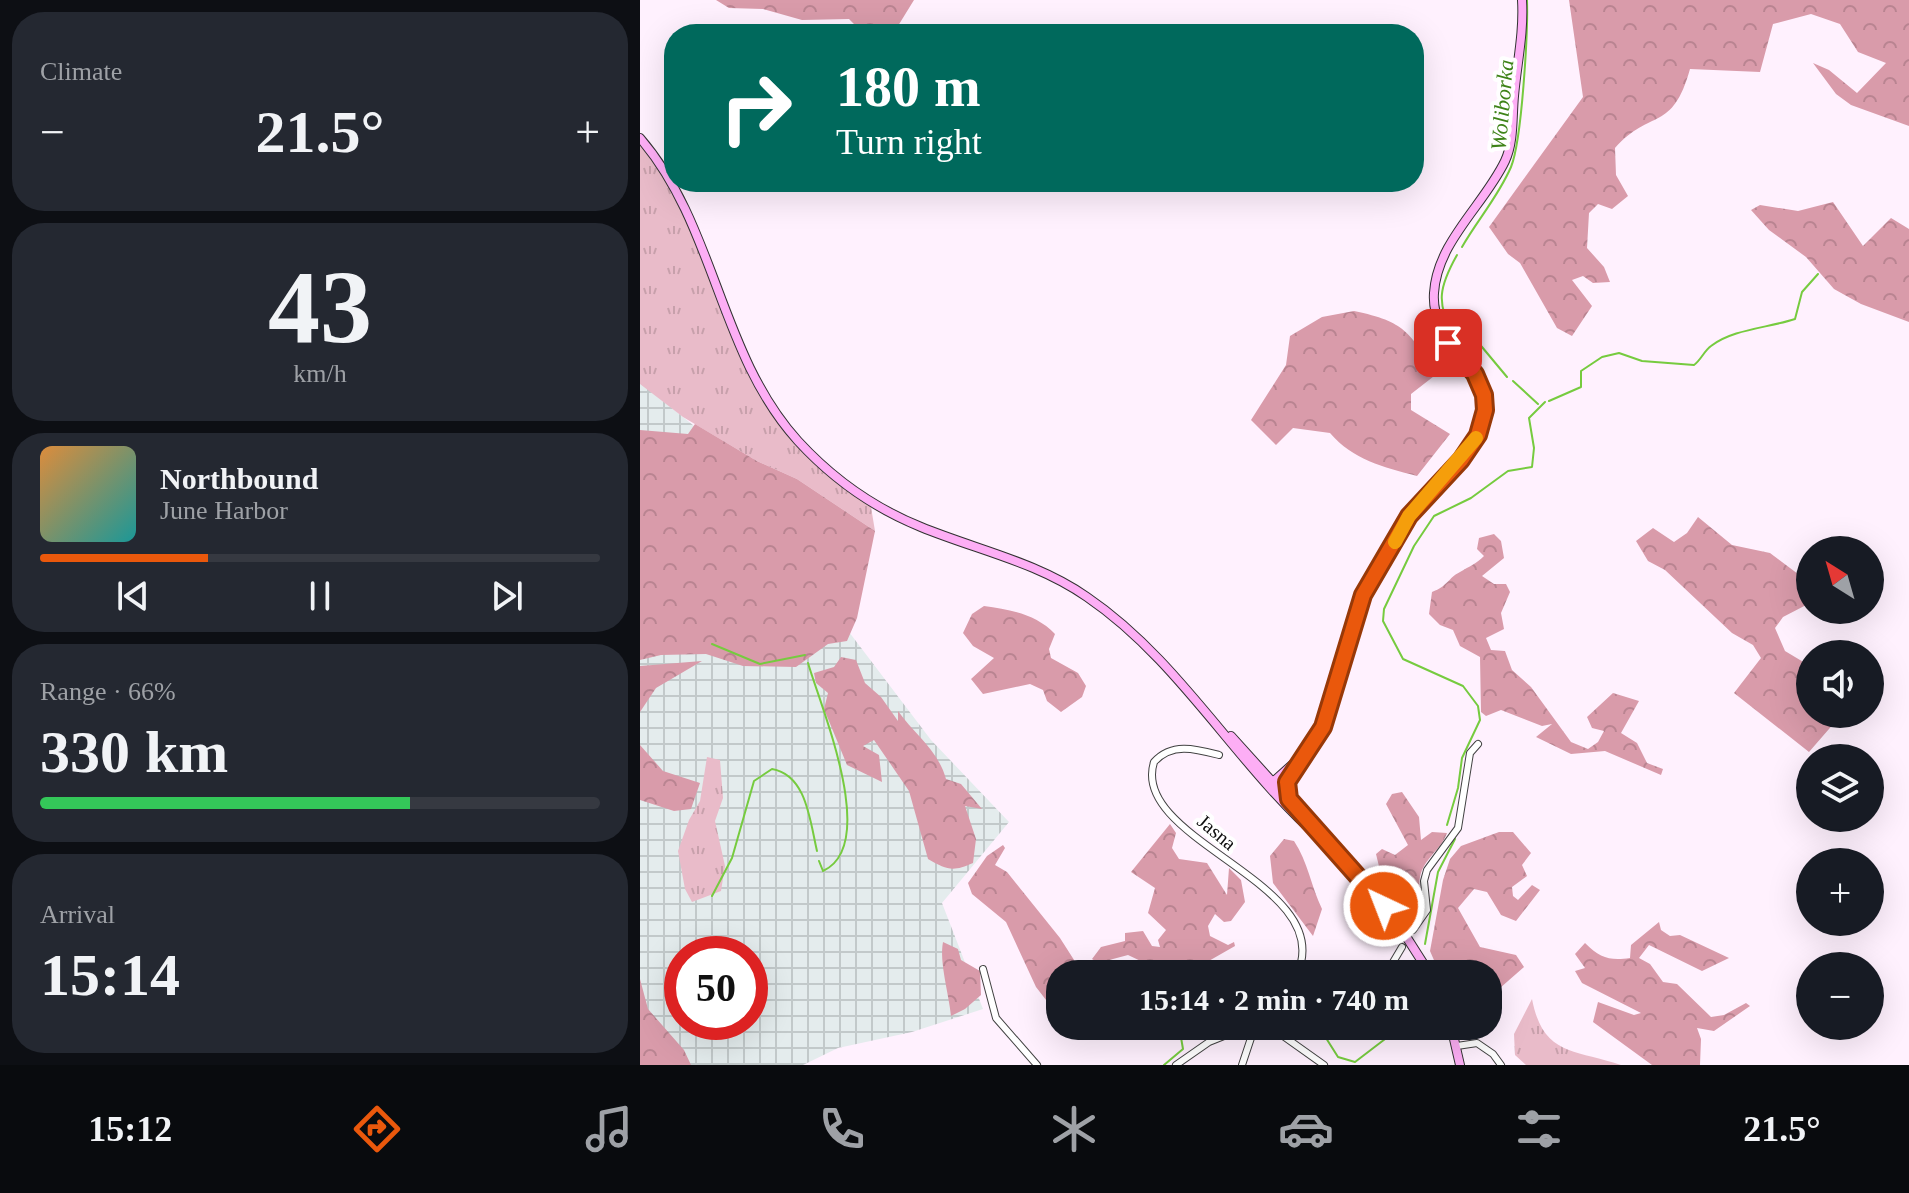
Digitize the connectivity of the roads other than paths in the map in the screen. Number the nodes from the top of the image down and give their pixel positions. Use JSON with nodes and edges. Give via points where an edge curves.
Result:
{"nodes":[{"id":1,"x":1522,"y":0,"type":"edge"},
{"id":2,"x":640,"y":138,"type":"edge"},
{"id":3,"x":664,"y":169,"type":"edge"},
{"id":4,"x":676,"y":192,"type":"edge"},
{"id":5,"x":1478,"y":744,"type":"dead end"},
{"id":6,"x":1219,"y":755,"type":"dead end"},
{"id":7,"x":1304,"y":756,"type":"junction"},
{"id":8,"x":1289,"y":774,"type":"junction"},
{"id":9,"x":1270,"y":777,"type":"junction"},
{"id":10,"x":1289,"y":799,"type":"junction"},
{"id":11,"x":1322,"y":840,"type":"junction"},
{"id":12,"x":1413,"y":930,"type":"dead end"},
{"id":13,"x":1402,"y":947,"type":"dead end"},
{"id":14,"x":1301,"y":960,"type":"edge"},
{"id":15,"x":1394,"y":960,"type":"edge"},
{"id":16,"x":1421,"y":960,"type":"edge"},
{"id":17,"x":983,"y":969,"type":"dead end"},
{"id":18,"x":1216,"y":1040,"type":"edge"},
{"id":19,"x":1250,"y":1040,"type":"edge"},
{"id":20,"x":1289,"y":1040,"type":"edge"},
{"id":21,"x":1455,"y":1040,"type":"edge"},
{"id":22,"x":1457,"y":1046,"type":"junction"},
{"id":23,"x":1037,"y":1065,"type":"edge"},
{"id":24,"x":1176,"y":1065,"type":"edge"},
{"id":25,"x":1242,"y":1065,"type":"edge"},
{"id":26,"x":1324,"y":1065,"type":"edge"},
{"id":27,"x":1460,"y":1065,"type":"edge"},
{"id":28,"x":1501,"y":1065,"type":"edge"}],
"edges":[{"from":1,"to":7,"type":"main road","via":[[1508,155],[1451,246],[1434,294],[1444,336],[1480,385],[1483,421],[1461,460],[1409,516],[1363,595],[1327,717]]},
{"from":2,"to":3,"type":"main road"},
{"from":4,"to":9,"type":"main road","via":[[751,373],[783,423],[815,458],[893,514],[1026,565],[1079,592],[1136,637]]},
{"from":5,"to":12,"type":"street","via":[[1470,753],[1458,828],[1427,870],[1427,910]]},
{"from":6,"to":14,"type":"street","name":"Jasna","via":[[1186,748],[1168,751],[1154,762],[1152,780],[1192,834],[1287,910],[1298,927],[1304,949]]},
{"from":7,"to":8,"type":"main road"},
{"from":7,"to":9,"type":"main road"},
{"from":8,"to":9,"type":"main road"},
{"from":8,"to":10,"type":"main road"},
{"from":9,"to":10,"type":"main road"},
{"from":9,"to":11,"type":"main road","via":[[1276,794]]},
{"from":10,"to":11,"type":"main road"},
{"from":11,"to":16,"type":"main road","via":[[1395,919]]},
{"from":13,"to":15,"type":"street"},
{"from":17,"to":23,"type":"street","via":[[996,1018]]},
{"from":18,"to":24,"type":"street"},
{"from":19,"to":25,"type":"street"},
{"from":20,"to":26,"type":"street"},
{"from":21,"to":22,"type":"main road"},
{"from":22,"to":27,"type":"main road"},
{"from":22,"to":28,"type":"street","via":[[1477,1043]]}]}
